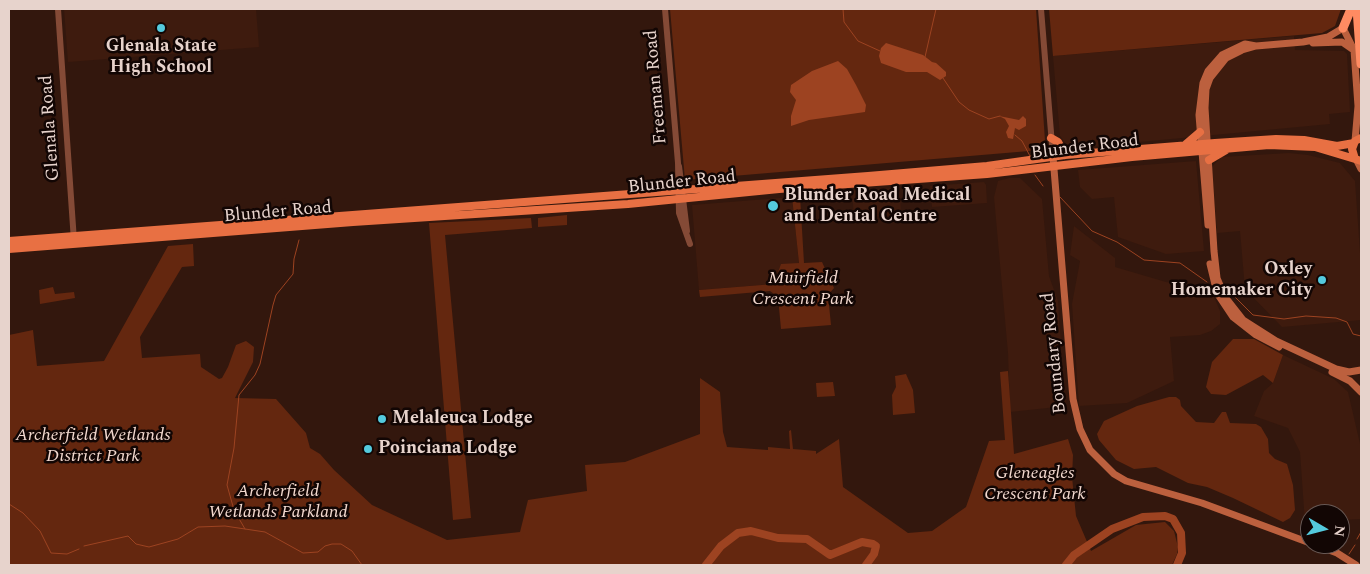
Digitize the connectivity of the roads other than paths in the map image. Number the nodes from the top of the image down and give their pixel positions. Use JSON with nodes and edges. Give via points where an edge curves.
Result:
{"nodes":[{"id":1,"x":58,"y":9,"type":"edge"},
{"id":2,"x":666,"y":9,"type":"edge"},
{"id":3,"x":1041,"y":9,"type":"edge"},
{"id":4,"x":1351,"y":9,"type":"edge"},
{"id":5,"x":1357,"y":9,"type":"edge"},
{"id":6,"x":1343,"y":28,"type":"junction"},
{"id":7,"x":1303,"y":42,"type":"junction"},
{"id":8,"x":1256,"y":46,"type":"junction"},
{"id":9,"x":1358,"y":61,"type":"edge"},
{"id":10,"x":1200,"y":132,"type":"junction"},
{"id":11,"x":1051,"y":138,"type":"junction"},
{"id":12,"x":1357,"y":141,"type":"edge"},
{"id":13,"x":1184,"y":146,"type":"junction"},
{"id":14,"x":1205,"y":147,"type":"junction"},
{"id":15,"x":1228,"y":148,"type":"junction"},
{"id":16,"x":1065,"y":155,"type":"junction"},
{"id":17,"x":1053,"y":157,"type":"junction"},
{"id":18,"x":1209,"y":160,"type":"junction"},
{"id":19,"x":1358,"y":160,"type":"edge"},
{"id":20,"x":1054,"y":167,"type":"junction"},
{"id":21,"x":1361,"y":169,"type":"edge"},
{"id":22,"x":680,"y":194,"type":"junction"},
{"id":23,"x":9,"y":241,"type":"edge"},
{"id":24,"x":74,"y":241,"type":"junction"},
{"id":25,"x":9,"y":249,"type":"edge"},
{"id":26,"x":1361,"y":370,"type":"edge"},
{"id":27,"x":1361,"y":392,"type":"edge"},
{"id":28,"x":1300,"y":540,"type":"edge"},
{"id":29,"x":1339,"y":554,"type":"edge"},
{"id":30,"x":1356,"y":565,"type":"edge"}],
"edges":[{"from":1,"to":24,"type":"street","name":"Glenala Road"},
{"from":2,"to":22,"type":"street","name":"Freeman Road"},
{"from":3,"to":11,"type":"street","name":"Boundary Road"},
{"from":4,"to":6,"type":"highway"},
{"from":5,"to":9,"type":"highway"},
{"from":6,"to":7,"type":"main road","via":[[1332,36]]},
{"from":6,"to":9,"type":"main road","via":[[1354,46]]},
{"from":7,"to":8,"type":"main road"},
{"from":7,"to":9,"type":"main road","via":[[1343,42],[1351,47]]},
{"from":8,"to":10,"type":"main road","via":[[1245,44],[1227,51],[1208,71],[1199,99]]},
{"from":8,"to":14,"type":"main road","via":[[1226,58],[1210,78],[1205,100]]},
{"from":9,"to":12,"type":"main road"},
{"from":10,"to":13,"type":"main road"},
{"from":10,"to":14,"type":"main road"},
{"from":11,"to":16,"type":"main road","via":[[1058,142]]},
{"from":11,"to":17,"type":"street","name":"Boundary Road"},
{"from":12,"to":14,"type":"main road","name":"Blunder Road","via":[[1337,146],[1276,138]]},
{"from":12,"to":19,"type":"main road","via":[[1352,152]]},
{"from":13,"to":14,"type":"main road","name":"Blunder Road"},
{"from":13,"to":16,"type":"main road","name":"Blunder Road"},
{"from":14,"to":15,"type":"main road","name":"Blunder Road"},
{"from":14,"to":18,"type":"main road"},
{"from":14,"to":20,"type":"main road","name":"Blunder Road"},
{"from":14,"to":27,"type":"main road","via":[[1211,270],[1214,286],[1226,307],[1233,317],[1256,335],[1339,375]]},
{"from":15,"to":18,"type":"main road"},
{"from":15,"to":19,"type":"main road","name":"Blunder Road","via":[[1296,145],[1324,149]]},
{"from":16,"to":17,"type":"main road","name":"Blunder Road"},
{"from":17,"to":20,"type":"main road","name":"Boundary Road"},
{"from":17,"to":22,"type":"main road","name":"Blunder Road"},
{"from":18,"to":26,"type":"main road","via":[[1216,270],[1222,292],[1232,307],[1257,330],[1326,365],[1347,372]]},
{"from":19,"to":21,"type":"main road"},
{"from":20,"to":22,"type":"main road","name":"Blunder Road"},
{"from":20,"to":28,"type":"main road","name":"Boundary Road","via":[[1073,399],[1080,429],[1090,450],[1114,474],[1126,481],[1202,503]]},
{"from":22,"to":22,"type":"street","via":[[690,244],[680,219]]},
{"from":22,"to":24,"type":"main road","name":"Blunder Road","via":[[628,204]]},
{"from":23,"to":24,"type":"main road","name":"Blunder Road"},
{"from":24,"to":25,"type":"main road","name":"Blunder Road"},
{"from":29,"to":30,"type":"main road","name":"Boundary Road"}]}
